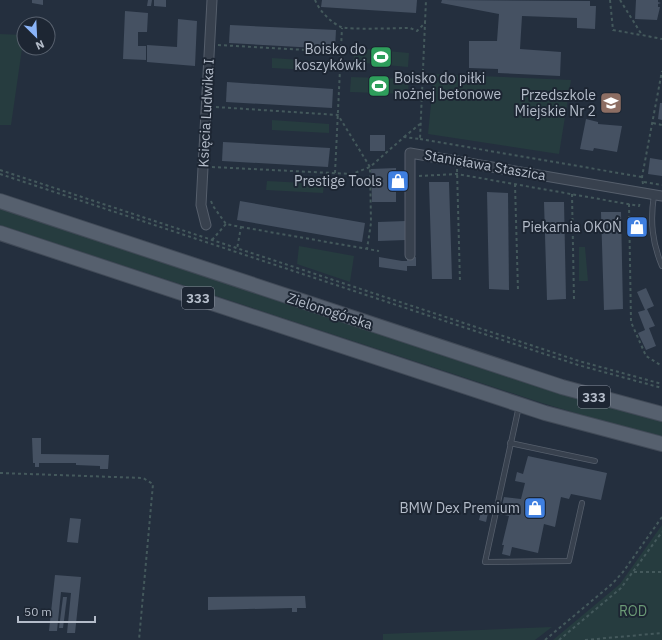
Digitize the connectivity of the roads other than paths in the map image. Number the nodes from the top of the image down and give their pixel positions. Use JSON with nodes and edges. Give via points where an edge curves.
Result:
{"nodes":[{"id":1,"x":212,"y":0,"type":"edge"},
{"id":2,"x":658,"y":196,"type":"edge"},
{"id":3,"x":0,"y":201,"type":"edge"},
{"id":4,"x":206,"y":225,"type":"dead end"},
{"id":5,"x":0,"y":233,"type":"edge"},
{"id":6,"x":410,"y":255,"type":"dead end"},
{"id":7,"x":662,"y":266,"type":"edge"},
{"id":8,"x":519,"y":404,"type":"junction"},
{"id":9,"x":662,"y":414,"type":"edge"},
{"id":10,"x":510,"y":443,"type":"junction"},
{"id":11,"x":662,"y":444,"type":"edge"},
{"id":12,"x":595,"y":461,"type":"dead end"},
{"id":13,"x":582,"y":503,"type":"dead end"}],
"edges":[{"from":1,"to":4,"type":"street","name":"Księcia Ludwika I","via":[[201,205]]},
{"from":2,"to":6,"type":"street","name":"Stanisława Staszica","via":[[410,153]]},
{"from":2,"to":7,"type":"lane","via":[[651,218],[654,246]]},
{"from":3,"to":9,"type":"main road","name":"Zielonogórska","number":"333","via":[[562,387]]},
{"from":5,"to":8,"type":"main road","name":"Zielonogórska","number":"333"},
{"from":8,"to":10,"type":"lane"},
{"from":8,"to":11,"type":"main road","name":"Zielonogórska","number":"333","via":[[589,426]]},
{"from":10,"to":12,"type":"lane"},
{"from":10,"to":13,"type":"lane","via":[[485,562],[569,561]]}]}
